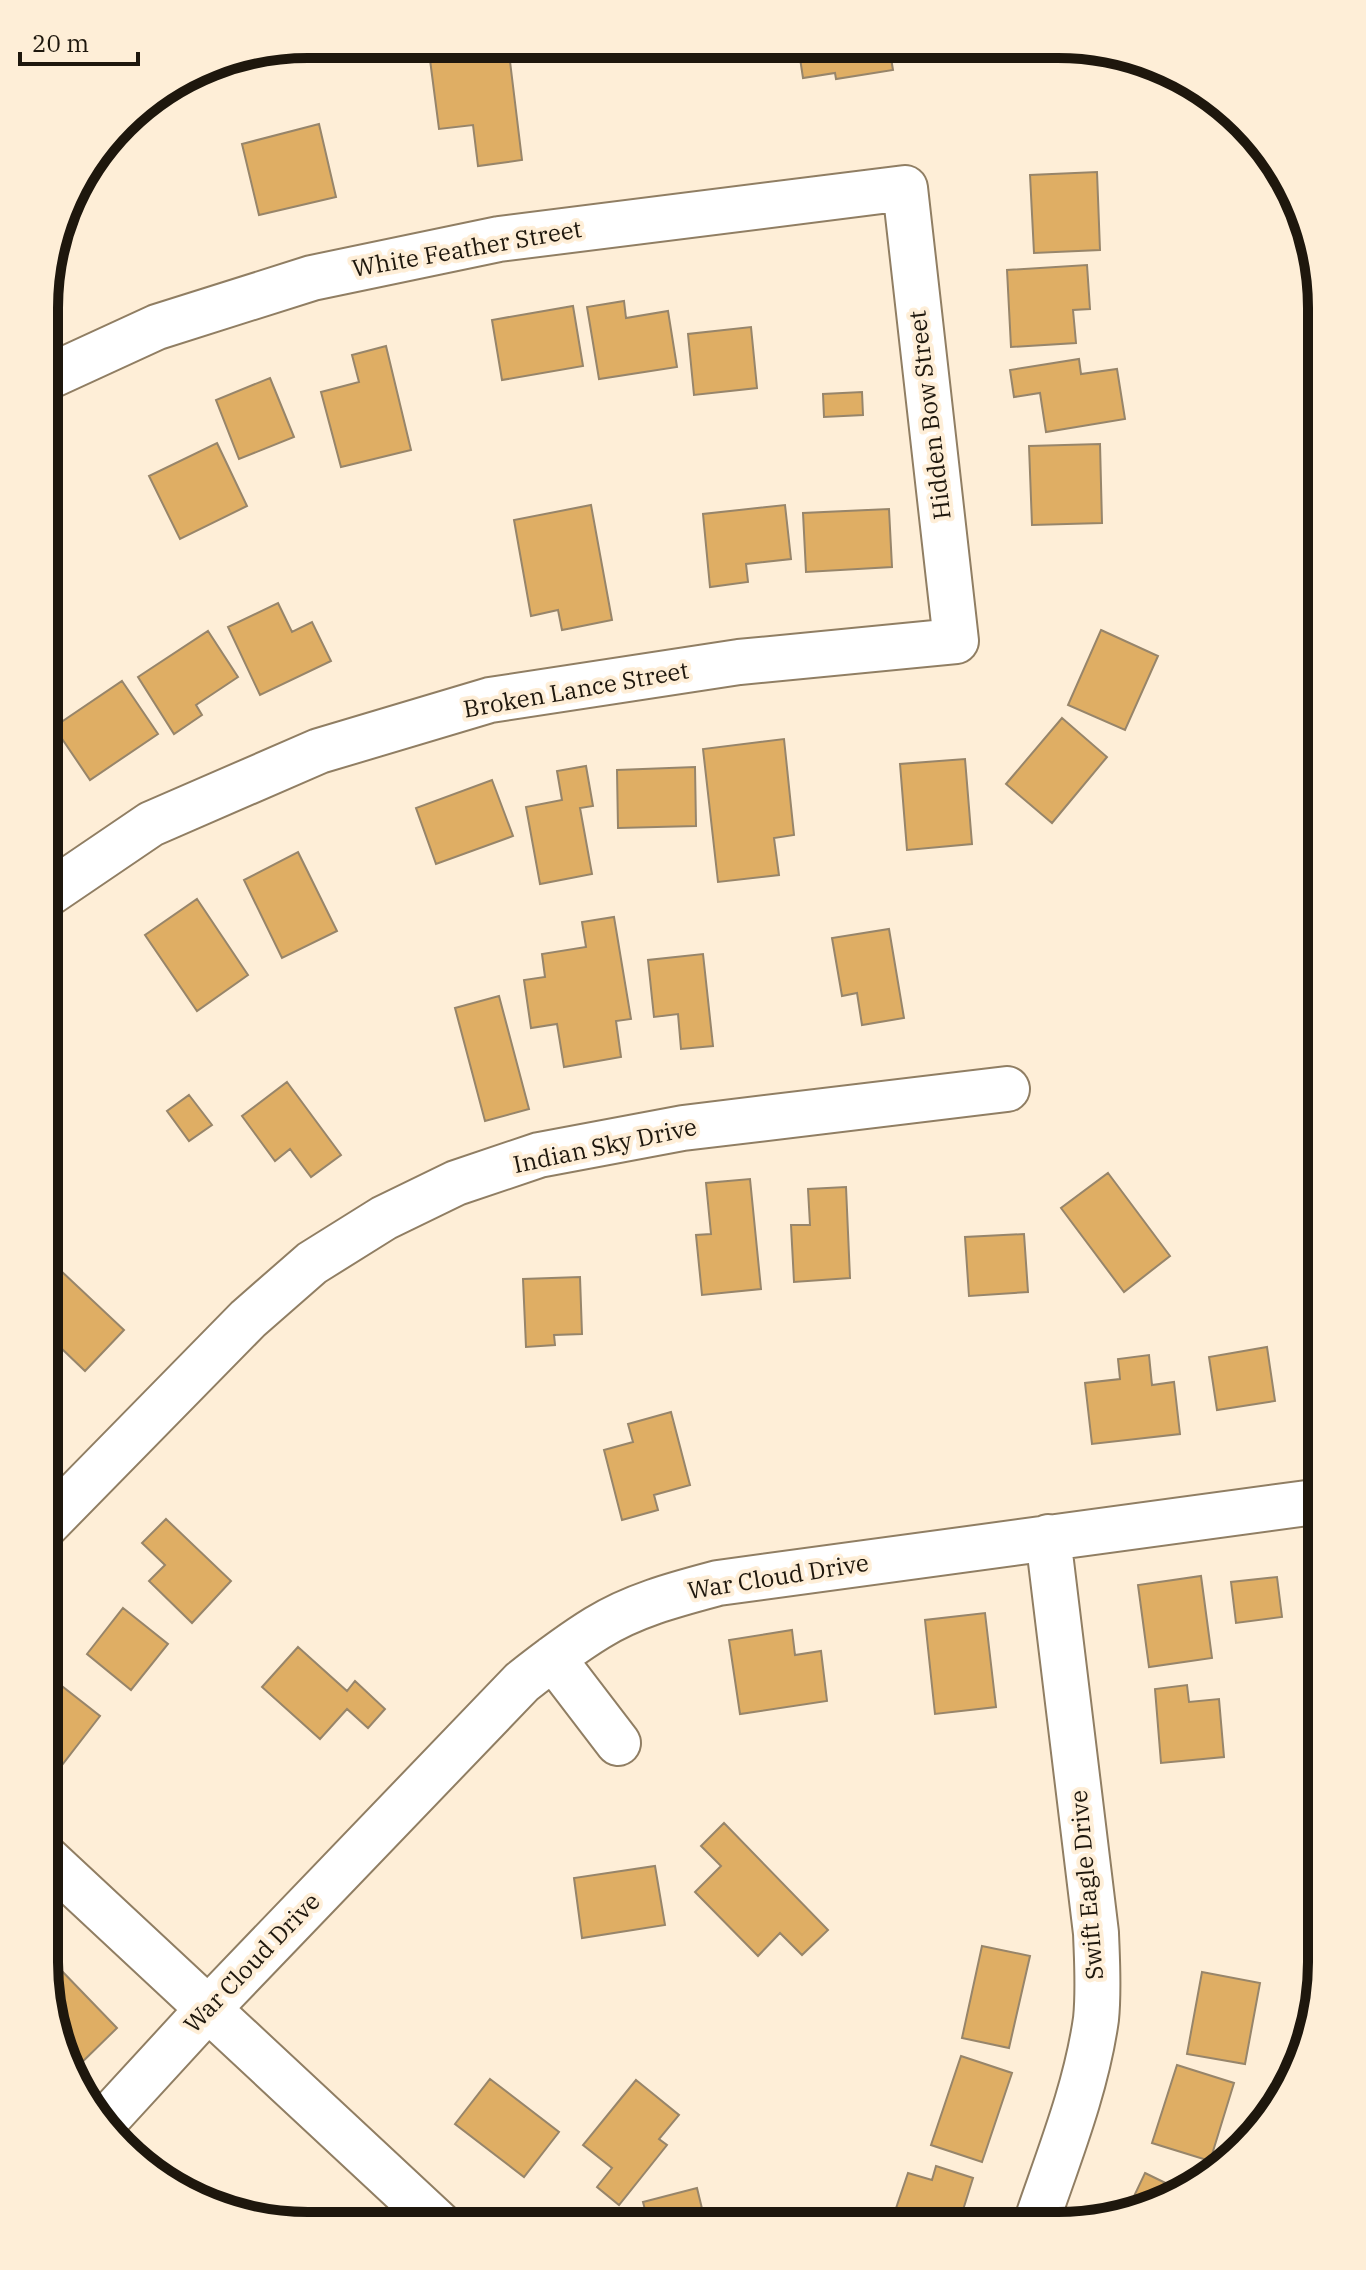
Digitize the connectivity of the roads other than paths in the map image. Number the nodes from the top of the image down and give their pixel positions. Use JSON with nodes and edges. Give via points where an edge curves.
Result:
{"nodes":[{"id":1,"x":905,"y":188,"type":"joint"},
{"id":2,"x":58,"y":372,"type":"edge"},
{"id":3,"x":956,"y":641,"type":"joint"},
{"id":4,"x":58,"y":887,"type":"edge"},
{"id":5,"x":1007,"y":1089,"type":"dead end"},
{"id":6,"x":1307,"y":1503,"type":"edge"},
{"id":7,"x":58,"y":1513,"type":"edge"},
{"id":8,"x":1048,"y":1537,"type":"junction"},
{"id":9,"x":553,"y":1658,"type":"junction"},
{"id":10,"x":618,"y":1743,"type":"dead end"},
{"id":11,"x":58,"y":1869,"type":"edge"},
{"id":12,"x":208,"y":2009,"type":"junction"},
{"id":13,"x":111,"y":2115,"type":"edge"},
{"id":14,"x":426,"y":2212,"type":"edge"},
{"id":15,"x":1040,"y":2212,"type":"edge"}],
"edges":[{"from":1,"to":2,"type":"street","name":"White Feather Street","via":[[499,239],[312,278],[157,327]]},
{"from":1,"to":3,"type":"street","name":"Hidden Bow Street"},
{"from":3,"to":4,"type":"street","name":"Broken Lance Street","via":[[739,662],[490,700],[319,751],[151,824]]},
{"from":5,"to":7,"type":"street","name":"Indian Sky Drive","via":[[683,1128],[539,1155],[456,1183],[384,1218],[312,1263],[248,1319]]},
{"from":6,"to":8,"type":"street","name":"War Cloud Drive"},
{"from":8,"to":9,"type":"street","name":"War Cloud Drive","via":[[718,1583],[637,1608]]},
{"from":8,"to":15,"type":"street","name":"Swift Eagle Drive","via":[[1098,1974],[1089,2057]]},
{"from":9,"to":10,"type":"street"},
{"from":9,"to":12,"type":"street","name":"War Cloud Drive","via":[[522,1682]]},
{"from":11,"to":12,"type":"street"},
{"from":12,"to":13,"type":"street","name":"War Cloud Drive"},
{"from":12,"to":14,"type":"street"}]}
